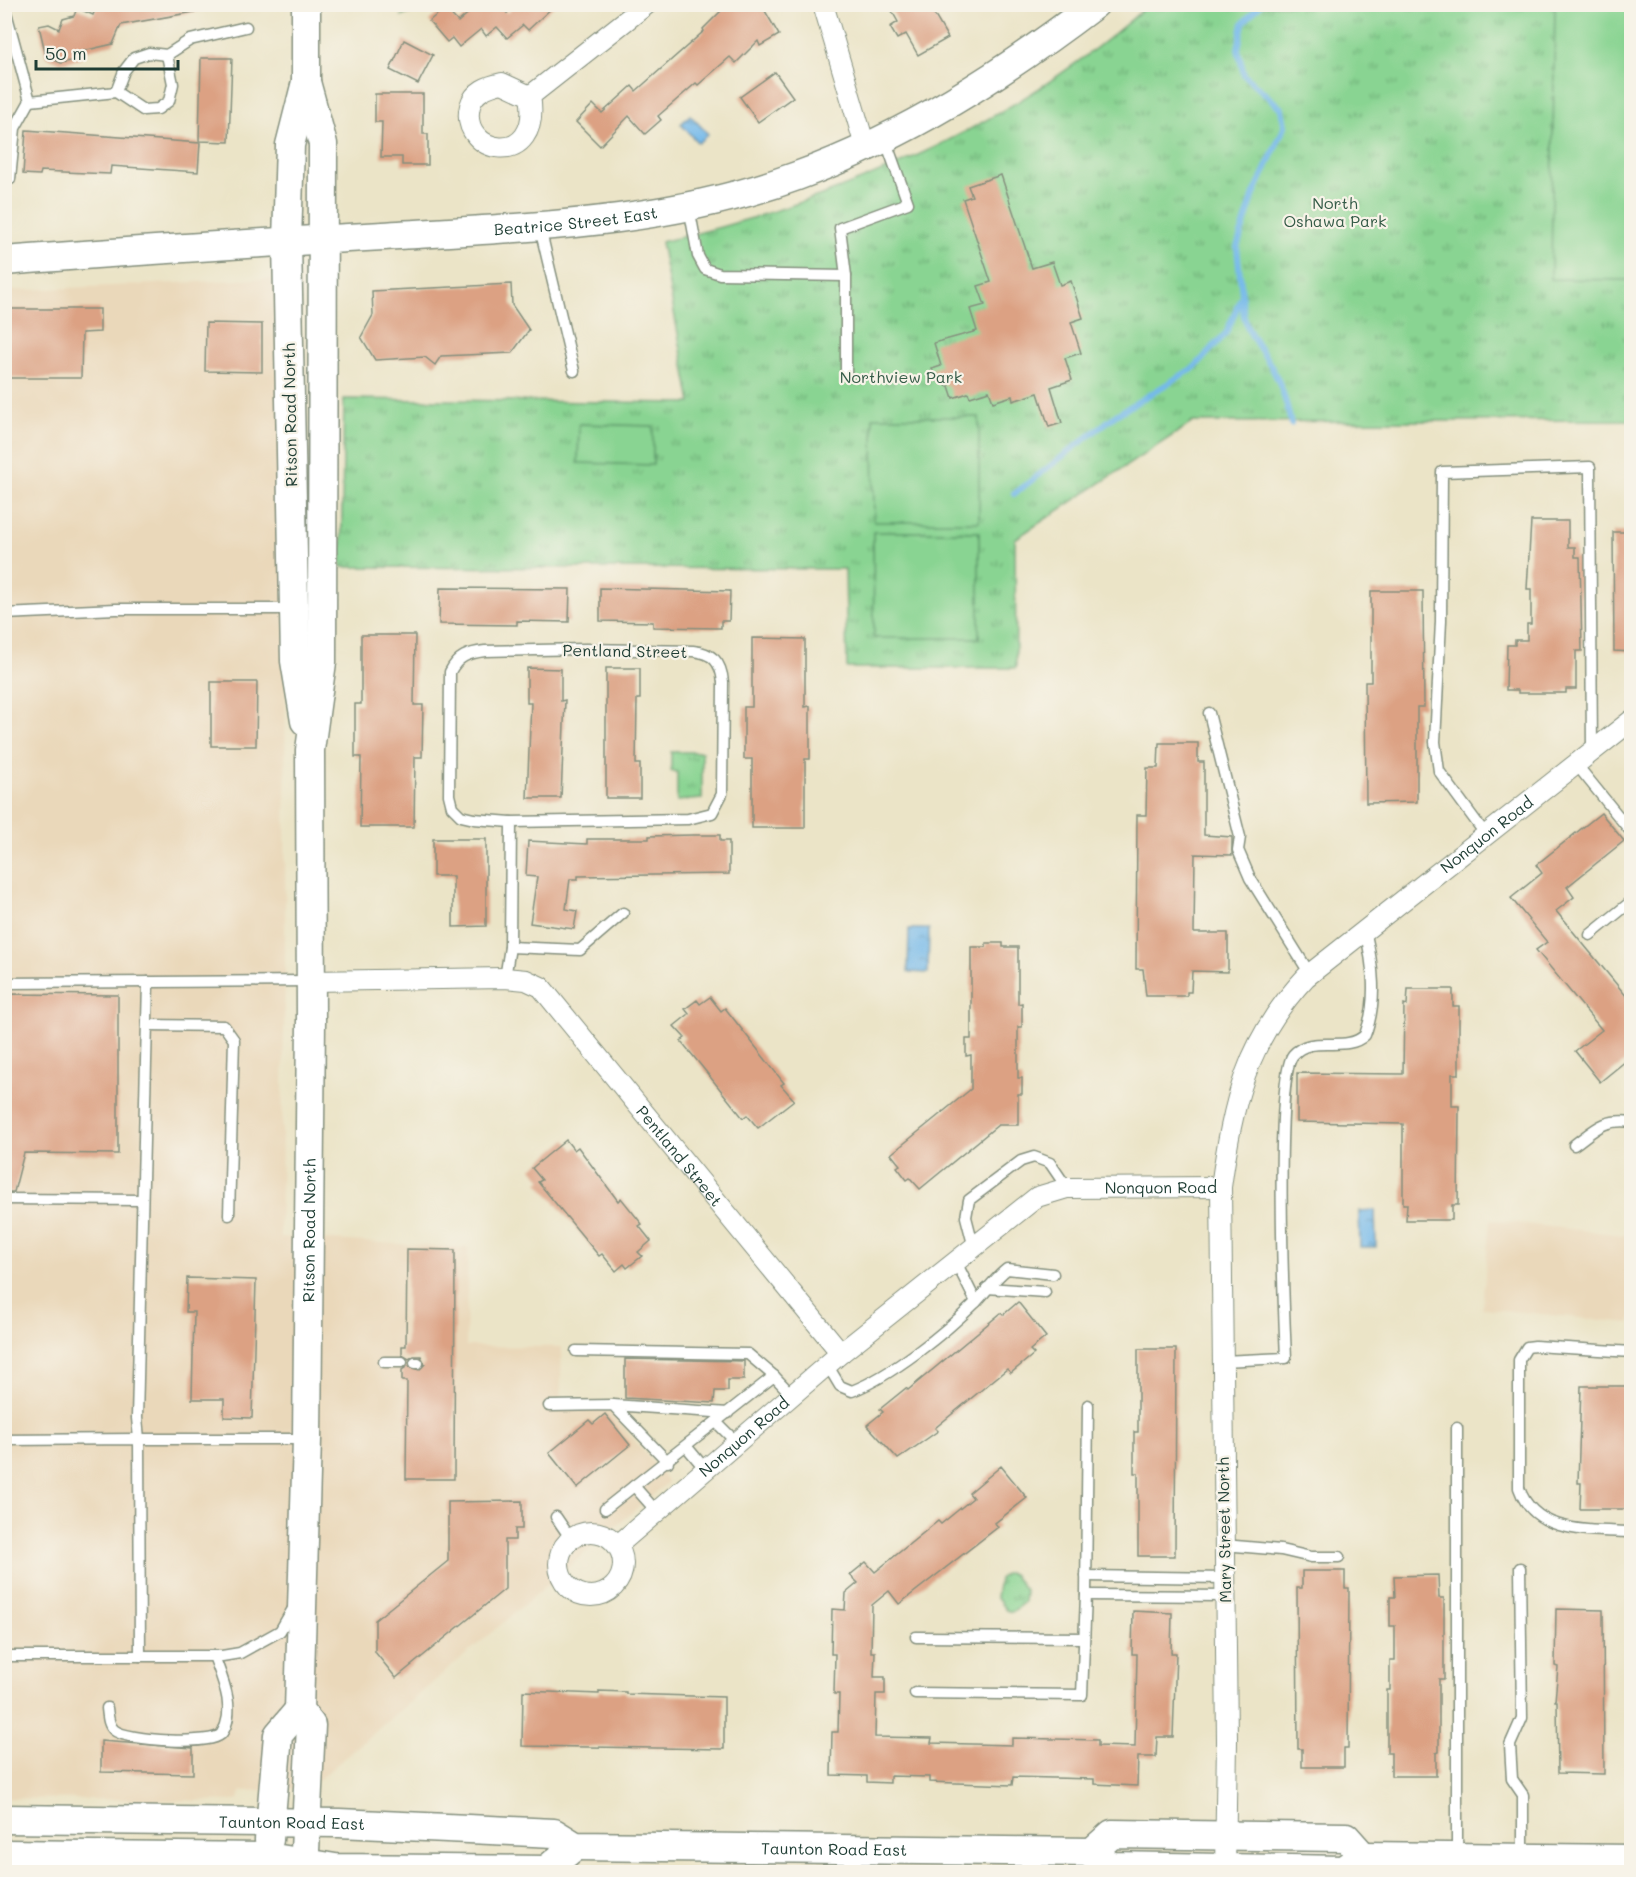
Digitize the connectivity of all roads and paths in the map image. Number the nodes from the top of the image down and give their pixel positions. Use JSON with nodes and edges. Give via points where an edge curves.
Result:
{"nodes":[{"id":1,"x":4,"y":4,"type":"edge"},
{"id":2,"x":306,"y":4,"type":"edge"},
{"id":3,"x":647,"y":4,"type":"edge"},
{"id":4,"x":822,"y":4,"type":"edge"},
{"id":5,"x":1095,"y":4,"type":"edge"},
{"id":6,"x":246,"y":27,"type":"dead end"},
{"id":7,"x":167,"y":55,"type":"junction"},
{"id":8,"x":306,"y":82,"type":"junction"},
{"id":9,"x":116,"y":92,"type":"junction"},
{"id":10,"x":530,"y":96,"type":"dead end"},
{"id":11,"x":30,"y":101,"type":"junction"},
{"id":12,"x":875,"y":142,"type":"junction"},
{"id":13,"x":4,"y":180,"type":"edge"},
{"id":14,"x":689,"y":207,"type":"junction"},
{"id":15,"x":540,"y":228,"type":"junction"},
{"id":16,"x":322,"y":239,"type":"junction"},
{"id":17,"x":287,"y":241,"type":"junction"},
{"id":18,"x":4,"y":261,"type":"edge"},
{"id":19,"x":846,"y":276,"type":"junction"},
{"id":20,"x":574,"y":371,"type":"dead end"},
{"id":21,"x":846,"y":375,"type":"dead end"},
{"id":22,"x":295,"y":609,"type":"junction"},
{"id":23,"x":4,"y":614,"type":"edge"},
{"id":24,"x":1209,"y":713,"type":"dead end"},
{"id":25,"x":1632,"y":720,"type":"edge"},
{"id":26,"x":310,"y":750,"type":"junction"},
{"id":27,"x":1592,"y":750,"type":"junction"},
{"id":28,"x":1576,"y":764,"type":"junction"},
{"id":29,"x":511,"y":822,"type":"junction"},
{"id":30,"x":1632,"y":833,"type":"edge"},
{"id":31,"x":1486,"y":835,"type":"junction"},
{"id":32,"x":1632,"y":901,"type":"edge"},
{"id":33,"x":623,"y":913,"type":"dead end"},
{"id":34,"x":1365,"y":930,"type":"junction"},
{"id":35,"x":1590,"y":934,"type":"dead end"},
{"id":36,"x":510,"y":947,"type":"junction"},
{"id":37,"x":1310,"y":974,"type":"junction"},
{"id":38,"x":505,"y":978,"type":"junction"},
{"id":39,"x":311,"y":981,"type":"junction"},
{"id":40,"x":148,"y":982,"type":"junction"},
{"id":41,"x":4,"y":983,"type":"edge"},
{"id":42,"x":148,"y":1025,"type":"junction"},
{"id":43,"x":1632,"y":1122,"type":"edge"},
{"id":44,"x":1574,"y":1145,"type":"dead end"},
{"id":45,"x":1221,"y":1187,"type":"junction"},
{"id":46,"x":1067,"y":1188,"type":"junction"},
{"id":47,"x":4,"y":1199,"type":"edge"},
{"id":48,"x":141,"y":1200,"type":"junction"},
{"id":49,"x":229,"y":1215,"type":"dead end"},
{"id":50,"x":974,"y":1248,"type":"junction"},
{"id":51,"x":956,"y":1262,"type":"junction"},
{"id":52,"x":1053,"y":1274,"type":"dead end"},
{"id":53,"x":987,"y":1288,"type":"junction"},
{"id":54,"x":1045,"y":1292,"type":"dead end"},
{"id":55,"x":976,"y":1302,"type":"junction"},
{"id":56,"x":576,"y":1351,"type":"dead end"},
{"id":57,"x":1632,"y":1352,"type":"edge"},
{"id":58,"x":835,"y":1360,"type":"junction"},
{"id":59,"x":1223,"y":1360,"type":"junction"},
{"id":60,"x":384,"y":1362,"type":"dead end"},
{"id":61,"x":402,"y":1362,"type":"dead end"},
{"id":62,"x":774,"y":1376,"type":"junction"},
{"id":63,"x":792,"y":1395,"type":"junction"},
{"id":64,"x":613,"y":1405,"type":"junction"},
{"id":65,"x":1088,"y":1405,"type":"dead end"},
{"id":66,"x":549,"y":1406,"type":"dead end"},
{"id":67,"x":728,"y":1413,"type":"junction"},
{"id":68,"x":716,"y":1422,"type":"junction"},
{"id":69,"x":1457,"y":1428,"type":"dead end"},
{"id":70,"x":139,"y":1439,"type":"junction"},
{"id":71,"x":307,"y":1439,"type":"junction"},
{"id":72,"x":4,"y":1440,"type":"edge"},
{"id":73,"x":737,"y":1443,"type":"junction"},
{"id":74,"x":686,"y":1446,"type":"junction"},
{"id":75,"x":668,"y":1462,"type":"junction"},
{"id":76,"x":706,"y":1470,"type":"junction"},
{"id":77,"x":634,"y":1486,"type":"junction"},
{"id":78,"x":604,"y":1509,"type":"dead end"},
{"id":79,"x":657,"y":1512,"type":"junction"},
{"id":80,"x":556,"y":1517,"type":"dead end"},
{"id":81,"x":1632,"y":1532,"type":"edge"},
{"id":82,"x":571,"y":1539,"type":"junction"},
{"id":83,"x":618,"y":1545,"type":"junction"},
{"id":84,"x":1224,"y":1545,"type":"junction"},
{"id":85,"x":1339,"y":1557,"type":"dead end"},
{"id":86,"x":1520,"y":1568,"type":"dead end"},
{"id":87,"x":1086,"y":1576,"type":"junction"},
{"id":88,"x":1225,"y":1587,"type":"junction"},
{"id":89,"x":1086,"y":1595,"type":"junction"},
{"id":90,"x":301,"y":1596,"type":"junction"},
{"id":91,"x":916,"y":1637,"type":"dead end"},
{"id":92,"x":1084,"y":1638,"type":"junction"},
{"id":93,"x":4,"y":1656,"type":"edge"},
{"id":94,"x":141,"y":1656,"type":"junction"},
{"id":95,"x":218,"y":1656,"type":"junction"},
{"id":96,"x":915,"y":1693,"type":"dead end"},
{"id":97,"x":107,"y":1708,"type":"dead end"},
{"id":98,"x":298,"y":1710,"type":"junction"},
{"id":99,"x":4,"y":1819,"type":"edge"},
{"id":100,"x":271,"y":1823,"type":"junction"},
{"id":101,"x":307,"y":1823,"type":"junction"},
{"id":102,"x":1226,"y":1835,"type":"junction"},
{"id":103,"x":575,"y":1846,"type":"junction"},
{"id":104,"x":1092,"y":1852,"type":"junction"},
{"id":105,"x":4,"y":1854,"type":"edge"},
{"id":106,"x":1363,"y":1856,"type":"junction"},
{"id":107,"x":1457,"y":1857,"type":"junction"},
{"id":108,"x":1632,"y":1858,"type":"edge"},
{"id":109,"x":1510,"y":1862,"type":"edge"},
{"id":110,"x":268,"y":1865,"type":"edge"},
{"id":111,"x":304,"y":1868,"type":"edge"},
{"id":112,"x":1225,"y":1870,"type":"edge"}],
"edges":[{"from":1,"to":11,"type":"lane"},
{"from":2,"to":8,"type":"main road","name":"Ritson Road North"},
{"from":3,"to":10,"type":"street"},
{"from":4,"to":12,"type":"street"},
{"from":5,"to":12,"type":"main road","name":"Beatrice Street East","via":[[969,94]]},
{"from":6,"to":7,"type":"lane","via":[[190,40]]},
{"from":7,"to":9,"type":"lane","via":[[149,53],[134,58]]},
{"from":7,"to":9,"type":"lane","via":[[173,84],[169,101],[158,109],[143,110]]},
{"from":8,"to":16,"type":"main road","name":"Ritson Road North","via":[[323,144]]},
{"from":8,"to":17,"type":"main road","name":"Ritson Road North","via":[[290,145]]},
{"from":9,"to":11,"type":"lane"},
{"from":11,"to":13,"type":"lane","via":[[15,128],[10,179]]},
{"from":12,"to":14,"type":"main road","name":"Beatrice Street East","via":[[798,176]]},
{"from":12,"to":19,"type":"lane","via":[[908,203],[840,228]]},
{"from":14,"to":15,"type":"main road","name":"Beatrice Street East"},
{"from":14,"to":19,"type":"lane","via":[[698,256],[705,269],[720,274]]},
{"from":15,"to":16,"type":"main road","name":"Beatrice Street East"},
{"from":15,"to":20,"type":"lane"},
{"from":16,"to":17,"type":"main road","name":"Beatrice Street East"},
{"from":16,"to":26,"type":"main road","name":"Ritson Road North","via":[[322,662]]},
{"from":17,"to":18,"type":"main road","name":"Beatrice Street East"},
{"from":17,"to":22,"type":"main road","name":"Ritson Road North"},
{"from":19,"to":21,"type":"lane"},
{"from":22,"to":23,"type":"lane","via":[[116,609]]},
{"from":22,"to":26,"type":"main road","name":"Ritson Road North","via":[[295,661]]},
{"from":24,"to":37,"type":"lane","via":[[1240,837],[1238,850],[1250,879]]},
{"from":25,"to":27,"type":"street","name":"Nonquon Road"},
{"from":26,"to":39,"type":"main road","name":"Ritson Road North"},
{"from":27,"to":28,"type":"street","name":"Nonquon Road"},
{"from":27,"to":31,"type":"lane","via":[[1590,467],[1442,472],[1435,742],[1439,771]]},
{"from":28,"to":30,"type":"lane"},
{"from":28,"to":31,"type":"street","name":"Nonquon Road"},
{"from":29,"to":29,"type":"lane","name":"Pentland Street","via":[[461,816],[452,807],[450,672],[456,659],[471,652],[586,649],[693,651],[715,658],[722,669],[723,682],[722,794],[712,813],[688,819]]},
{"from":29,"to":36,"type":"lane"},
{"from":31,"to":34,"type":"street","name":"Nonquon Road"},
{"from":32,"to":35,"type":"lane"},
{"from":33,"to":36,"type":"lane","via":[[580,950]]},
{"from":34,"to":37,"type":"street","name":"Nonquon Road"},
{"from":34,"to":59,"type":"lane","via":[[1373,973],[1372,1005],[1365,1035],[1351,1044],[1299,1050],[1292,1056],[1285,1074],[1282,1123],[1286,1358]]},
{"from":36,"to":38,"type":"lane"},
{"from":37,"to":45,"type":"street","name":"Nonquon Road","via":[[1271,1019],[1250,1062],[1234,1107]]},
{"from":38,"to":39,"type":"street","name":"Pentland Street"},
{"from":38,"to":58,"type":"street","name":"Pentland Street","via":[[526,980],[541,987]]},
{"from":39,"to":40,"type":"lane"},
{"from":39,"to":71,"type":"main road","name":"Ritson Road North"},
{"from":40,"to":41,"type":"lane"},
{"from":40,"to":42,"type":"lane"},
{"from":42,"to":48,"type":"lane"},
{"from":42,"to":49,"type":"lane","via":[[224,1026],[234,1040]]},
{"from":43,"to":44,"type":"lane","via":[[1605,1122]]},
{"from":45,"to":46,"type":"street","name":"Nonquon Road"},
{"from":45,"to":59,"type":"street","name":"Mary Street North"},
{"from":46,"to":50,"type":"street","name":"Nonquon Road","via":[[1037,1197]]},
{"from":46,"to":50,"type":"lane","via":[[1050,1163],[1034,1157],[1021,1161],[969,1200],[966,1217]]},
{"from":47,"to":48,"type":"lane"},
{"from":48,"to":70,"type":"lane"},
{"from":50,"to":51,"type":"street","name":"Nonquon Road"},
{"from":51,"to":55,"type":"lane"},
{"from":51,"to":58,"type":"street","name":"Nonquon Road"},
{"from":52,"to":53,"type":"lane","via":[[1007,1269]]},
{"from":53,"to":54,"type":"lane"},
{"from":53,"to":55,"type":"lane"},
{"from":55,"to":58,"type":"lane","via":[[906,1359],[858,1389],[840,1386]]},
{"from":56,"to":62,"type":"lane","via":[[748,1354]]},
{"from":57,"to":81,"type":"lane","via":[[1527,1347],[1519,1360],[1519,1488],[1523,1501],[1558,1526]]},
{"from":58,"to":63,"type":"street","name":"Nonquon Road"},
{"from":59,"to":84,"type":"street","name":"Mary Street North"},
{"from":60,"to":61,"type":"lane"},
{"from":62,"to":63,"type":"lane"},
{"from":62,"to":67,"type":"lane"},
{"from":63,"to":73,"type":"street","name":"Nonquon Road"},
{"from":64,"to":66,"type":"lane"},
{"from":64,"to":67,"type":"lane"},
{"from":64,"to":75,"type":"lane"},
{"from":65,"to":87,"type":"lane"},
{"from":67,"to":68,"type":"lane"},
{"from":68,"to":73,"type":"lane"},
{"from":68,"to":74,"type":"lane"},
{"from":69,"to":107,"type":"lane"},
{"from":70,"to":71,"type":"lane"},
{"from":70,"to":72,"type":"lane"},
{"from":70,"to":94,"type":"lane"},
{"from":71,"to":90,"type":"main road","name":"Ritson Road North"},
{"from":73,"to":76,"type":"street","name":"Nonquon Road"},
{"from":74,"to":75,"type":"lane"},
{"from":74,"to":76,"type":"lane"},
{"from":75,"to":77,"type":"lane"},
{"from":76,"to":79,"type":"street","name":"Nonquon Road"},
{"from":77,"to":78,"type":"lane"},
{"from":77,"to":79,"type":"lane"},
{"from":79,"to":83,"type":"street","name":"Nonquon Road"},
{"from":80,"to":82,"type":"lane"},
{"from":82,"to":83,"type":"street","via":[[592,1532],[603,1534]]},
{"from":82,"to":83,"type":"street","via":[[559,1559],[562,1578],[574,1590],[591,1596],[616,1583],[622,1559]]},
{"from":84,"to":85,"type":"lane"},
{"from":84,"to":88,"type":"street","name":"Mary Street North"},
{"from":86,"to":109,"type":"lane","via":[[1522,1718],[1510,1745],[1512,1779],[1523,1795]]},
{"from":87,"to":88,"type":"lane"},
{"from":87,"to":89,"type":"lane"},
{"from":88,"to":89,"type":"lane"},
{"from":88,"to":102,"type":"street","name":"Mary Street North"},
{"from":89,"to":92,"type":"lane"},
{"from":90,"to":95,"type":"lane","via":[[280,1631],[240,1653]]},
{"from":90,"to":98,"type":"main road","name":"Ritson Road North"},
{"from":91,"to":92,"type":"lane"},
{"from":92,"to":96,"type":"lane","via":[[1082,1695]]},
{"from":93,"to":94,"type":"lane"},
{"from":94,"to":95,"type":"lane"},
{"from":95,"to":97,"type":"lane","via":[[228,1710],[220,1736],[207,1740],[131,1738],[115,1731]]},
{"from":98,"to":100,"type":"main road","via":[[278,1735]]},
{"from":98,"to":101,"type":"main road","name":"Ritson Road North","via":[[311,1725]]},
{"from":99,"to":100,"type":"main road","name":"Taunton Road East"},
{"from":100,"to":101,"type":"main road","name":"Taunton Road East"},
{"from":100,"to":110,"type":"main road"},
{"from":101,"to":103,"type":"main road","name":"Taunton Road East","via":[[554,1833]]},
{"from":101,"to":111,"type":"main road","name":"Ritson Road North"},
{"from":102,"to":104,"type":"main road","via":[[1112,1834]]},
{"from":102,"to":106,"type":"main road","via":[[1346,1837]]},
{"from":102,"to":112,"type":"street","name":"Mary Street North"},
{"from":103,"to":104,"type":"main road","name":"Taunton Road East"},
{"from":103,"to":111,"type":"main road","name":"Taunton Road East","via":[[546,1870]]},
{"from":104,"to":112,"type":"main road","name":"Taunton Road East","via":[[1111,1866]]},
{"from":105,"to":110,"type":"main road","name":"Taunton Road East"},
{"from":106,"to":107,"type":"main road","name":"Taunton Road East"},
{"from":106,"to":112,"type":"main road","name":"Taunton Road East","via":[[1343,1870]]},
{"from":107,"to":109,"type":"main road","name":"Taunton Road East"},
{"from":108,"to":109,"type":"main road","name":"Taunton Road East"},
{"from":110,"to":111,"type":"main road","name":"Taunton Road East"}]}
